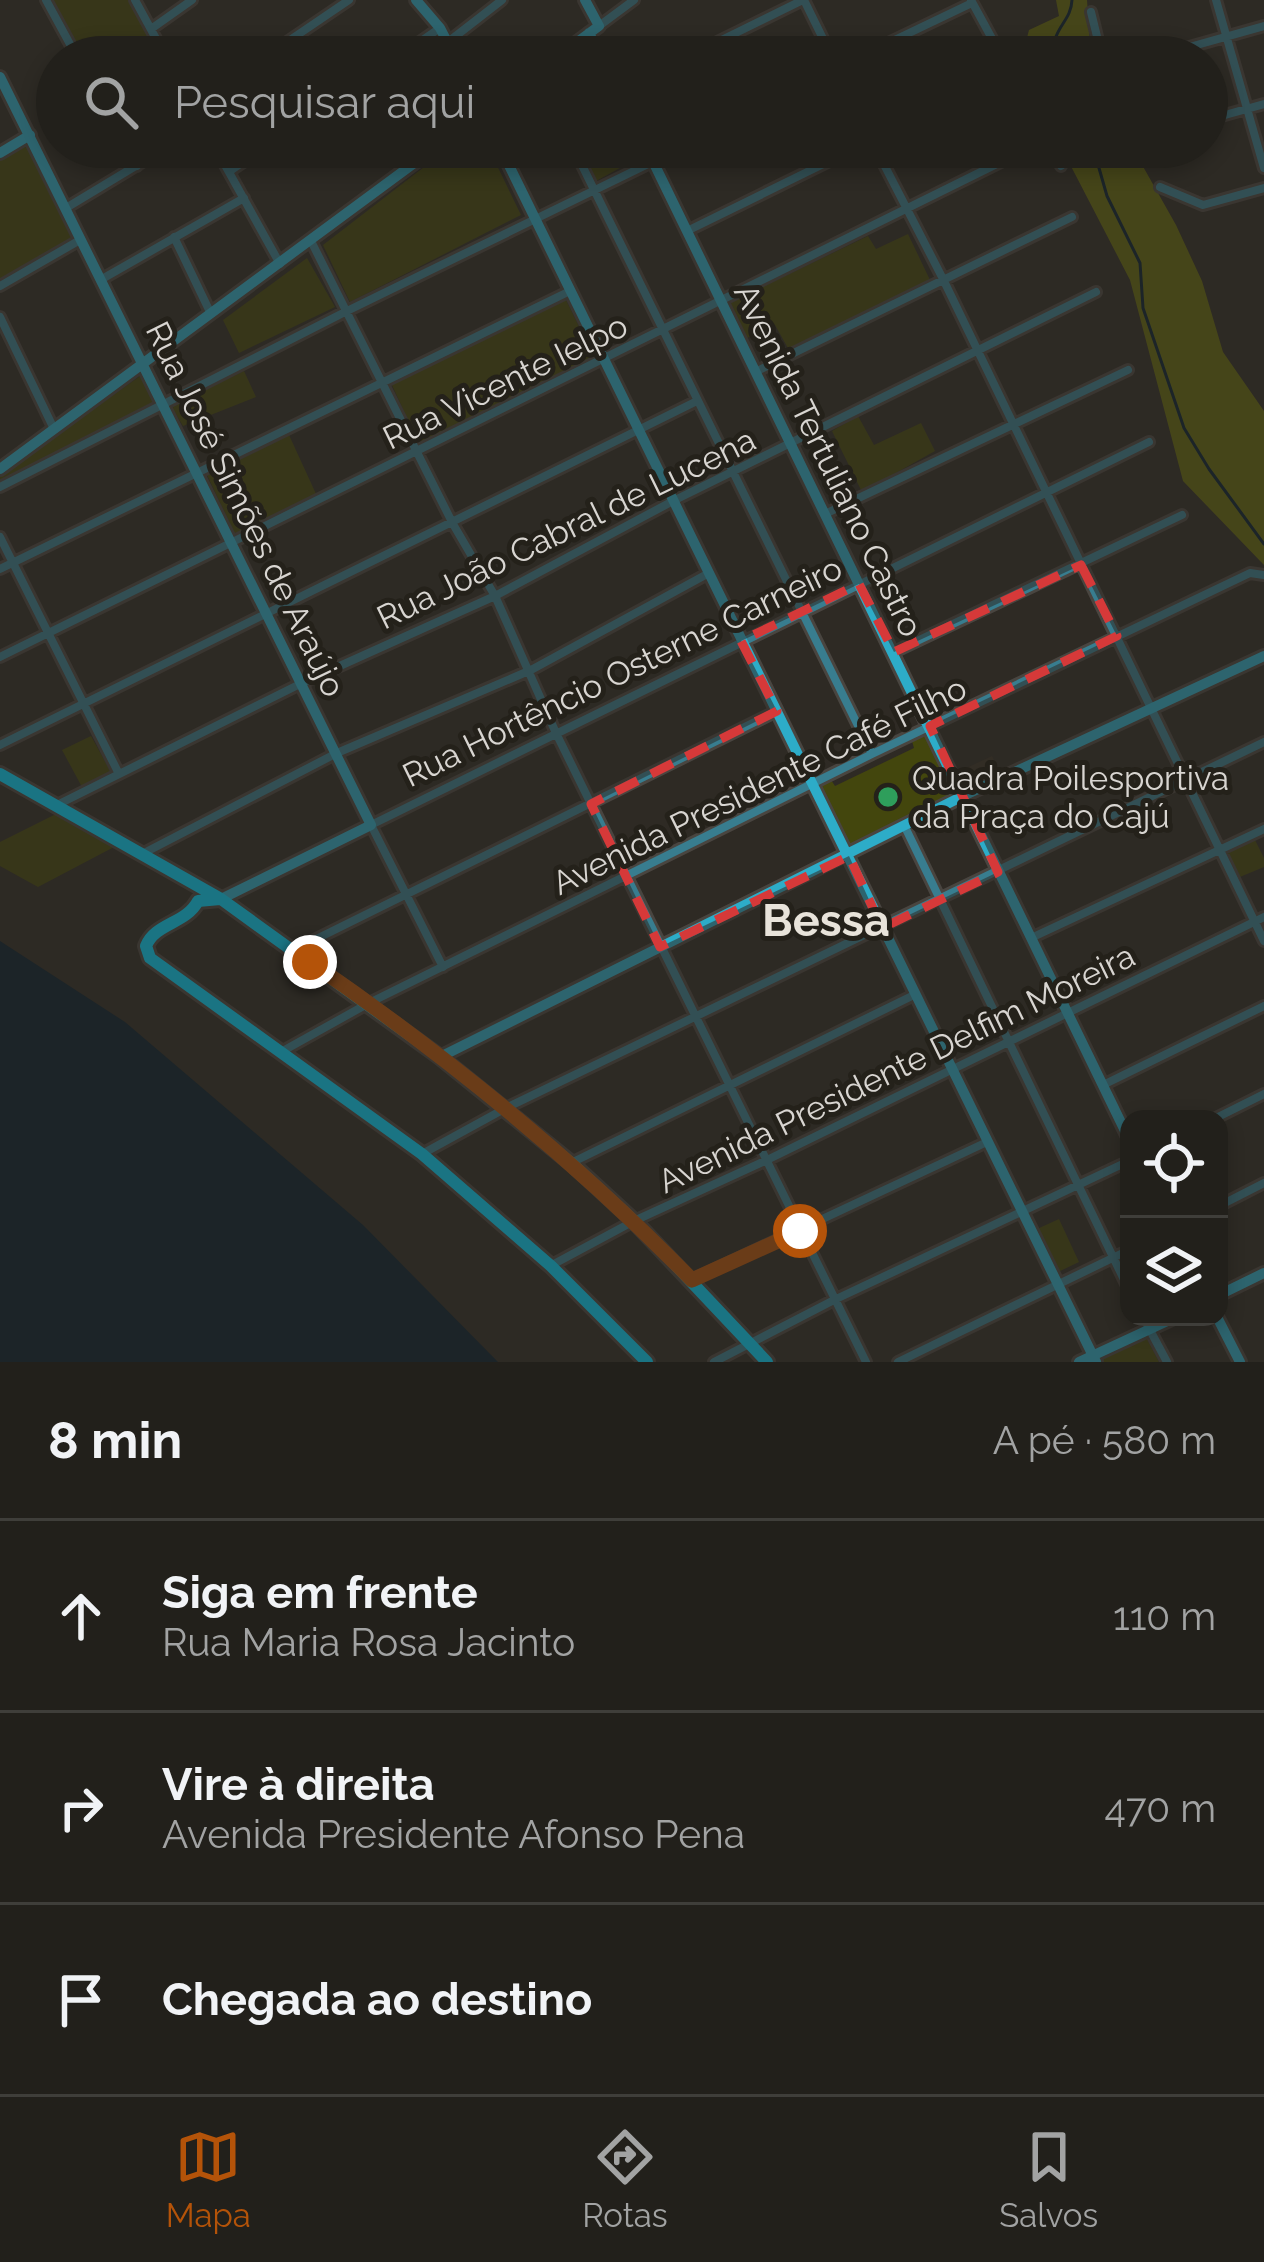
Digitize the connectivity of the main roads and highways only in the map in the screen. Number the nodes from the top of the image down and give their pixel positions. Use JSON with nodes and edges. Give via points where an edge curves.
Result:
{"nodes":[{"id":1,"x":0,"y":774,"type":"edge"},
{"id":2,"x":184,"y":877,"type":"junction"},
{"id":3,"x":221,"y":899,"type":"junction"},
{"id":4,"x":198,"y":901,"type":"junction"},
{"id":5,"x":647,"y":1362,"type":"edge"},
{"id":6,"x":767,"y":1362,"type":"edge"}],
"edges":[{"from":1,"to":2,"type":"main road"},
{"from":2,"to":3,"type":"main road"},
{"from":2,"to":4,"type":"main road"},
{"from":3,"to":4,"type":"main road","name":"Rua Hortêncio Osterne Carneiro"},
{"from":3,"to":6,"type":"main road","via":[[572,1163]]},
{"from":4,"to":5,"type":"main road","via":[[151,934],[153,962],[422,1154]]}]}
